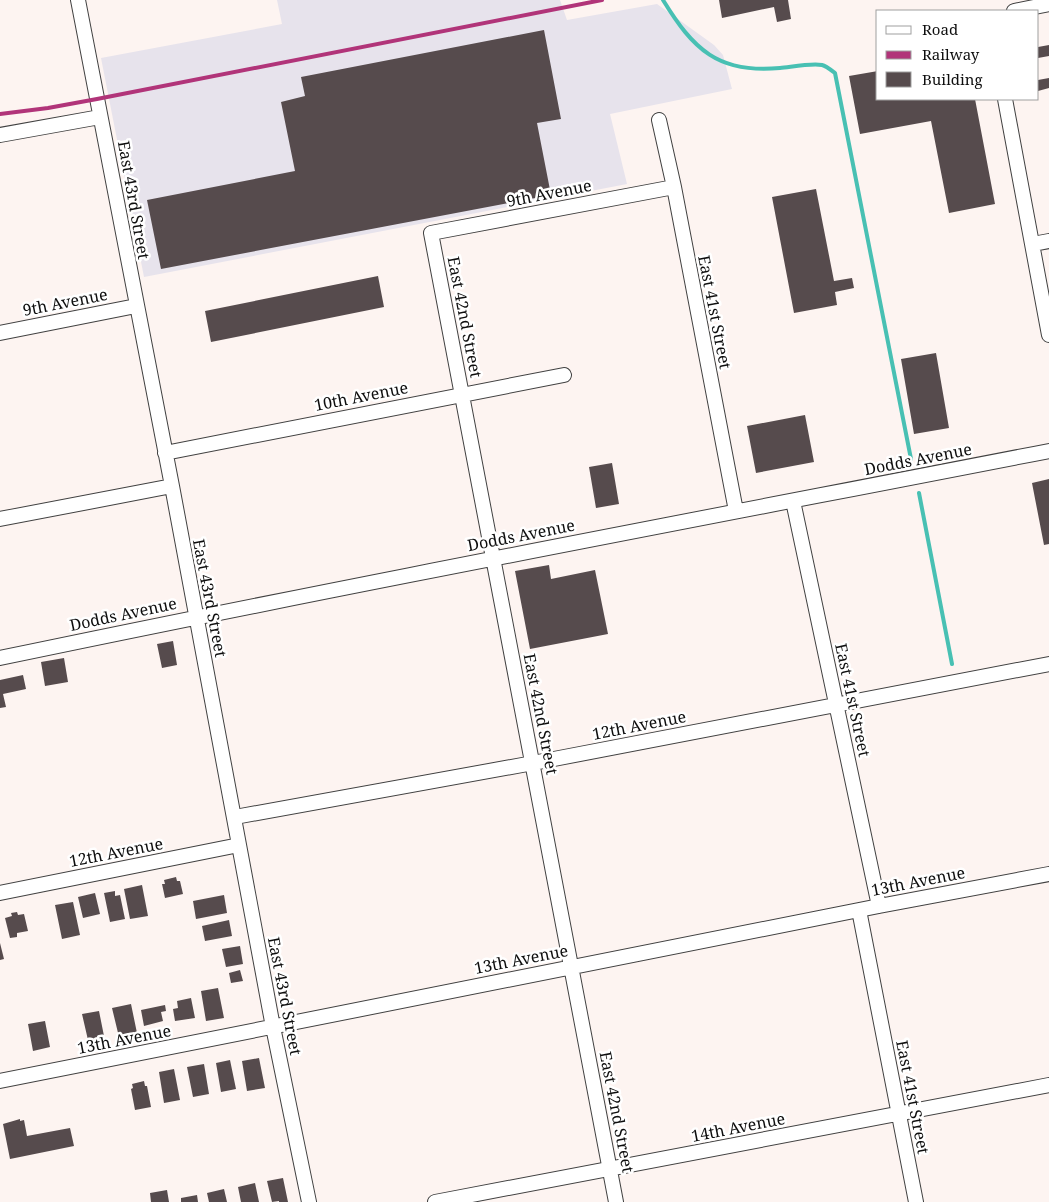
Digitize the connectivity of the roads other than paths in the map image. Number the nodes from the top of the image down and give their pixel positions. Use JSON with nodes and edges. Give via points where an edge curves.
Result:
{"nodes":[{"id":1,"x":78,"y":0,"type":"edge"},
{"id":2,"x":1049,"y":4,"type":"edge"},
{"id":3,"x":1019,"y":10,"type":"edge"},
{"id":4,"x":1005,"y":100,"type":"edge"},
{"id":5,"x":100,"y":117,"type":"junction"},
{"id":6,"x":659,"y":120,"type":"dead end"},
{"id":7,"x":0,"y":135,"type":"edge"},
{"id":8,"x":674,"y":187,"type":"junction"},
{"id":9,"x":430,"y":233,"type":"joint"},
{"id":10,"x":1049,"y":242,"type":"edge"},
{"id":11,"x":1033,"y":244,"type":"junction"},
{"id":12,"x":136,"y":306,"type":"junction"},
{"id":13,"x":0,"y":333,"type":"edge"},
{"id":14,"x":1049,"y":335,"type":"edge"},
{"id":15,"x":564,"y":375,"type":"dead end"},
{"id":16,"x":462,"y":394,"type":"junction"},
{"id":17,"x":1049,"y":451,"type":"edge"},
{"id":18,"x":165,"y":452,"type":"junction"},
{"id":19,"x":172,"y":486,"type":"junction"},
{"id":20,"x":793,"y":501,"type":"junction"},
{"id":21,"x":736,"y":512,"type":"junction"},
{"id":22,"x":0,"y":519,"type":"edge"},
{"id":23,"x":492,"y":558,"type":"junction"},
{"id":24,"x":196,"y":617,"type":"junction"},
{"id":25,"x":0,"y":658,"type":"edge"},
{"id":26,"x":1049,"y":664,"type":"edge"},
{"id":27,"x":836,"y":705,"type":"junction"},
{"id":28,"x":533,"y":762,"type":"junction"},
{"id":29,"x":235,"y":817,"type":"junction"},
{"id":30,"x":239,"y":845,"type":"junction"},
{"id":31,"x":1049,"y":874,"type":"edge"},
{"id":32,"x":0,"y":893,"type":"edge"},
{"id":33,"x":879,"y":906,"type":"junction"},
{"id":34,"x":859,"y":910,"type":"junction"},
{"id":35,"x":572,"y":967,"type":"junction"},
{"id":36,"x":273,"y":1027,"type":"junction"},
{"id":37,"x":0,"y":1081,"type":"edge"},
{"id":38,"x":1049,"y":1085,"type":"edge"},
{"id":39,"x":898,"y":1113,"type":"junction"},
{"id":40,"x":610,"y":1169,"type":"junction"},
{"id":41,"x":309,"y":1202,"type":"edge"},
{"id":42,"x":434,"y":1202,"type":"edge"},
{"id":43,"x":616,"y":1202,"type":"edge"},
{"id":44,"x":916,"y":1202,"type":"edge"}],
"edges":[{"from":1,"to":5,"type":"street","name":"East 43rd Street"},
{"from":2,"to":3,"type":"street"},
{"from":4,"to":11,"type":"street"},
{"from":5,"to":7,"type":"street"},
{"from":5,"to":12,"type":"street","name":"East 43rd Street"},
{"from":6,"to":8,"type":"street","name":"East 41st Street"},
{"from":8,"to":9,"type":"street","name":"9th Avenue"},
{"from":8,"to":21,"type":"street","name":"East 41st Street"},
{"from":9,"to":16,"type":"street","name":"East 42nd Street"},
{"from":10,"to":11,"type":"street"},
{"from":11,"to":14,"type":"street"},
{"from":12,"to":13,"type":"street","name":"9th Avenue"},
{"from":12,"to":18,"type":"street","name":"East 43rd Street"},
{"from":15,"to":16,"type":"street","name":"10th Avenue"},
{"from":16,"to":18,"type":"street","name":"10th Avenue"},
{"from":16,"to":23,"type":"street","name":"East 42nd Street"},
{"from":17,"to":20,"type":"street","name":"Dodds Avenue"},
{"from":18,"to":19,"type":"street","name":"East 43rd Street"},
{"from":19,"to":22,"type":"street"},
{"from":19,"to":24,"type":"street","name":"East 43rd Street"},
{"from":20,"to":21,"type":"street","name":"Dodds Avenue"},
{"from":20,"to":27,"type":"street","name":"East 41st Street"},
{"from":21,"to":23,"type":"street","name":"Dodds Avenue"},
{"from":23,"to":24,"type":"street","name":"Dodds Avenue"},
{"from":23,"to":28,"type":"street","name":"East 42nd Street"},
{"from":24,"to":25,"type":"street","name":"Dodds Avenue"},
{"from":24,"to":29,"type":"street","name":"East 43rd Street"},
{"from":26,"to":27,"type":"street","name":"12th Avenue"},
{"from":27,"to":28,"type":"street","name":"12th Avenue"},
{"from":27,"to":33,"type":"street","name":"East 41st Street"},
{"from":28,"to":29,"type":"street","name":"12th Avenue"},
{"from":28,"to":35,"type":"street","name":"East 42nd Street"},
{"from":29,"to":30,"type":"street","name":"East 43rd Street"},
{"from":30,"to":32,"type":"street","name":"12th Avenue"},
{"from":30,"to":36,"type":"street","name":"East 43rd Street"},
{"from":31,"to":33,"type":"street","name":"13th Avenue"},
{"from":33,"to":34,"type":"street","name":"13th Avenue"},
{"from":34,"to":35,"type":"street","name":"13th Avenue"},
{"from":34,"to":39,"type":"street","name":"East 41st Street"},
{"from":35,"to":36,"type":"street","name":"13th Avenue"},
{"from":35,"to":40,"type":"street","name":"East 42nd Street"},
{"from":36,"to":37,"type":"street","name":"13th Avenue"},
{"from":36,"to":41,"type":"street","name":"East 43rd Street"},
{"from":38,"to":39,"type":"street","name":"14th Avenue"},
{"from":39,"to":40,"type":"street","name":"14th Avenue"},
{"from":39,"to":44,"type":"street","name":"East 41st Street"},
{"from":40,"to":42,"type":"street","name":"14th Avenue"},
{"from":40,"to":43,"type":"street","name":"East 42nd Street"}]}
